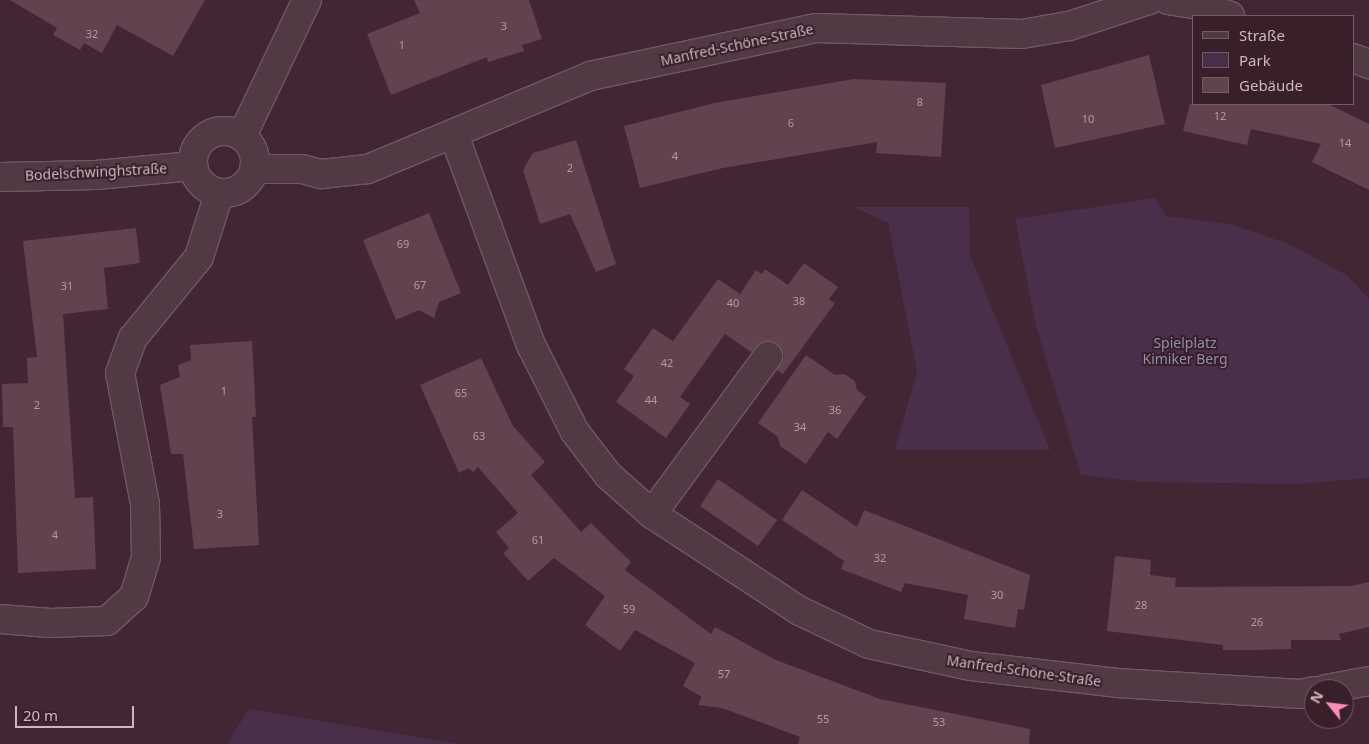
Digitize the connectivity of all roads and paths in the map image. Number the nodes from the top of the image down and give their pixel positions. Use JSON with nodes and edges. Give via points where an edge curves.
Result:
{"nodes":[{"id":1,"x":307,"y":0,"type":"edge"},
{"id":2,"x":1149,"y":0,"type":"edge"},
{"id":3,"x":1168,"y":0,"type":"edge"},
{"id":4,"x":1227,"y":15,"type":"edge"},
{"id":5,"x":1354,"y":58,"type":"edge"},
{"id":6,"x":1369,"y":64,"type":"edge"},
{"id":7,"x":454,"y":134,"type":"junction"},
{"id":8,"x":242,"y":136,"type":"junction"},
{"id":9,"x":193,"y":166,"type":"junction"},
{"id":10,"x":255,"y":170,"type":"junction"},
{"id":11,"x":0,"y":177,"type":"edge"},
{"id":12,"x":220,"y":194,"type":"junction"},
{"id":13,"x":768,"y":356,"type":"dead end"},
{"id":14,"x":652,"y":514,"type":"junction"},
{"id":15,"x":0,"y":619,"type":"edge"},
{"id":16,"x":1369,"y":681,"type":"edge"},
{"id":17,"x":1354,"y":684,"type":"edge"},
{"id":18,"x":1304,"y":693,"type":"edge"}],
"edges":[{"from":1,"to":8,"type":"street"},
{"from":2,"to":7,"type":"street","name":"Manfred-Schöne-Straße","via":[[1069,26],[1022,34],[816,28],[590,76]]},
{"from":3,"to":4,"type":"street","via":[[1194,4]]},
{"from":5,"to":6,"type":"street"},
{"from":7,"to":10,"type":"street","name":"Manfred-Schöne-Straße","via":[[368,169],[321,174],[302,169]]},
{"from":7,"to":14,"type":"street","name":"Manfred-Schöne-Straße","via":[[531,345],[575,432],[608,475]]},
{"from":8,"to":9,"type":"street","via":[[231,132],[208,135],[199,143]]},
{"from":8,"to":10,"type":"street","via":[[254,151]]},
{"from":9,"to":11,"type":"street","name":"Bodelschwinghstraße","via":[[96,175]]},
{"from":9,"to":12,"type":"street","via":[[202,184]]},
{"from":10,"to":12,"type":"street","via":[[242,188],[232,194]]},
{"from":12,"to":15,"type":"street","via":[[199,257],[133,338],[120,373],[145,504],[146,557],[134,597],[107,621],[50,623]]},
{"from":13,"to":14,"type":"street"},
{"from":14,"to":18,"type":"street","name":"Manfred-Schöne-Straße","via":[[798,610],[869,644],[971,666],[1058,677]]},
{"from":16,"to":17,"type":"street"}]}
